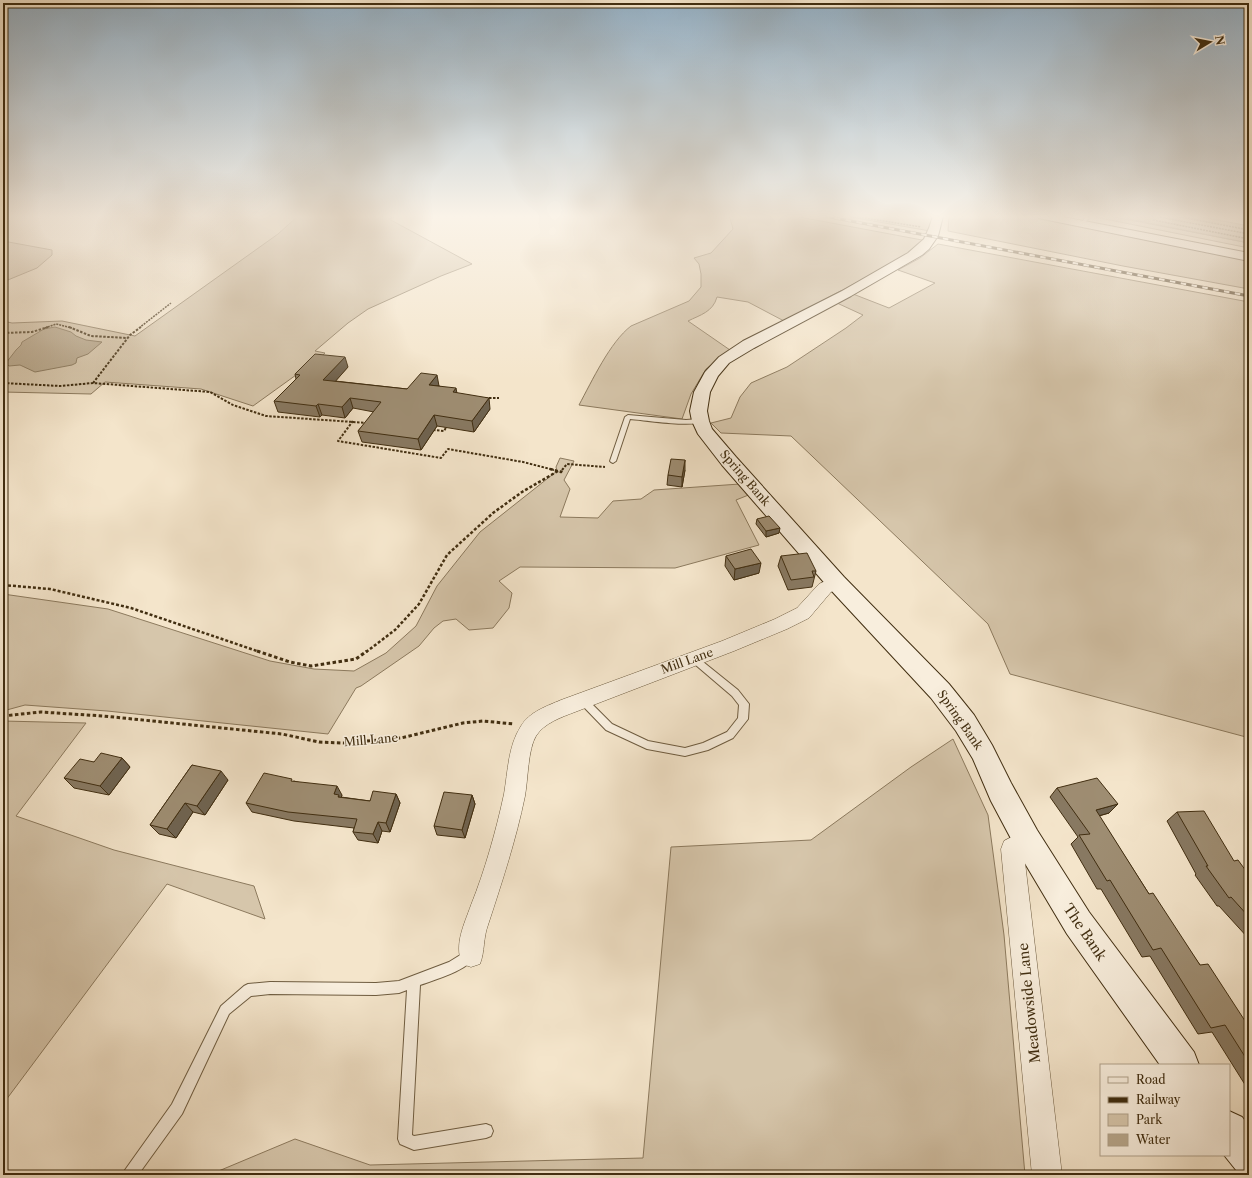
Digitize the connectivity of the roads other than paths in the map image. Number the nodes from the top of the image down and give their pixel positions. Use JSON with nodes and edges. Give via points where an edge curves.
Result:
{"nodes":[{"id":1,"x":887,"y":271,"type":"edge"},
{"id":2,"x":700,"y":421,"type":"junction"},
{"id":3,"x":613,"y":461,"type":"road end"},
{"id":4,"x":836,"y":582,"type":"junction"},
{"id":5,"x":694,"y":658,"type":"junction"},
{"id":6,"x":582,"y":700,"type":"junction"},
{"id":7,"x":1001,"y":792,"type":"joint"},
{"id":8,"x":1027,"y":840,"type":"junction"},
{"id":9,"x":471,"y":955,"type":"joint"},
{"id":10,"x":414,"y":981,"type":"junction"},
{"id":11,"x":1180,"y":1064,"type":"edge"},
{"id":12,"x":486,"y":1131,"type":"dead end"},
{"id":13,"x":1230,"y":1131,"type":"edge"},
{"id":14,"x":1249,"y":1156,"type":"edge"},
{"id":15,"x":130,"y":1175,"type":"edge"},
{"id":16,"x":1047,"y":1175,"type":"edge"}],
"edges":[{"from":1,"to":2,"type":"street","name":"Spring Bank","via":[[725,359],[710,376],[699,396]]},
{"from":2,"to":3,"type":"lane","via":[[628,417]]},
{"from":2,"to":4,"type":"street","name":"Spring Bank","via":[[704,430],[729,461]]},
{"from":4,"to":5,"type":"street","name":"Mill Lane","via":[[825,588],[803,613]]},
{"from":4,"to":7,"type":"street","name":"Spring Bank","via":[[940,691],[983,752]]},
{"from":5,"to":6,"type":"street","name":"Mill Lane"},
{"from":5,"to":6,"type":"lane","via":[[736,692],[744,704],[743,719],[730,735],[705,747],[685,752],[647,745],[609,727]]},
{"from":6,"to":9,"type":"street","name":"Mill Lane","via":[[548,716],[530,728],[524,740],[512,812],[485,900],[473,929]]},
{"from":7,"to":8,"type":"street","name":"The Bank"},
{"from":8,"to":11,"type":"street","name":"The Bank","via":[[1078,923]]},
{"from":8,"to":16,"type":"street","name":"Meadowside Lane","via":[[1012,849]]},
{"from":9,"to":10,"type":"lane","via":[[453,967]]},
{"from":10,"to":12,"type":"lane","via":[[405,1139],[414,1143]]},
{"from":10,"to":15,"type":"lane","via":[[399,987],[376,989],[248,990],[225,1010],[177,1109]]},
{"from":13,"to":14,"type":"street"}]}
